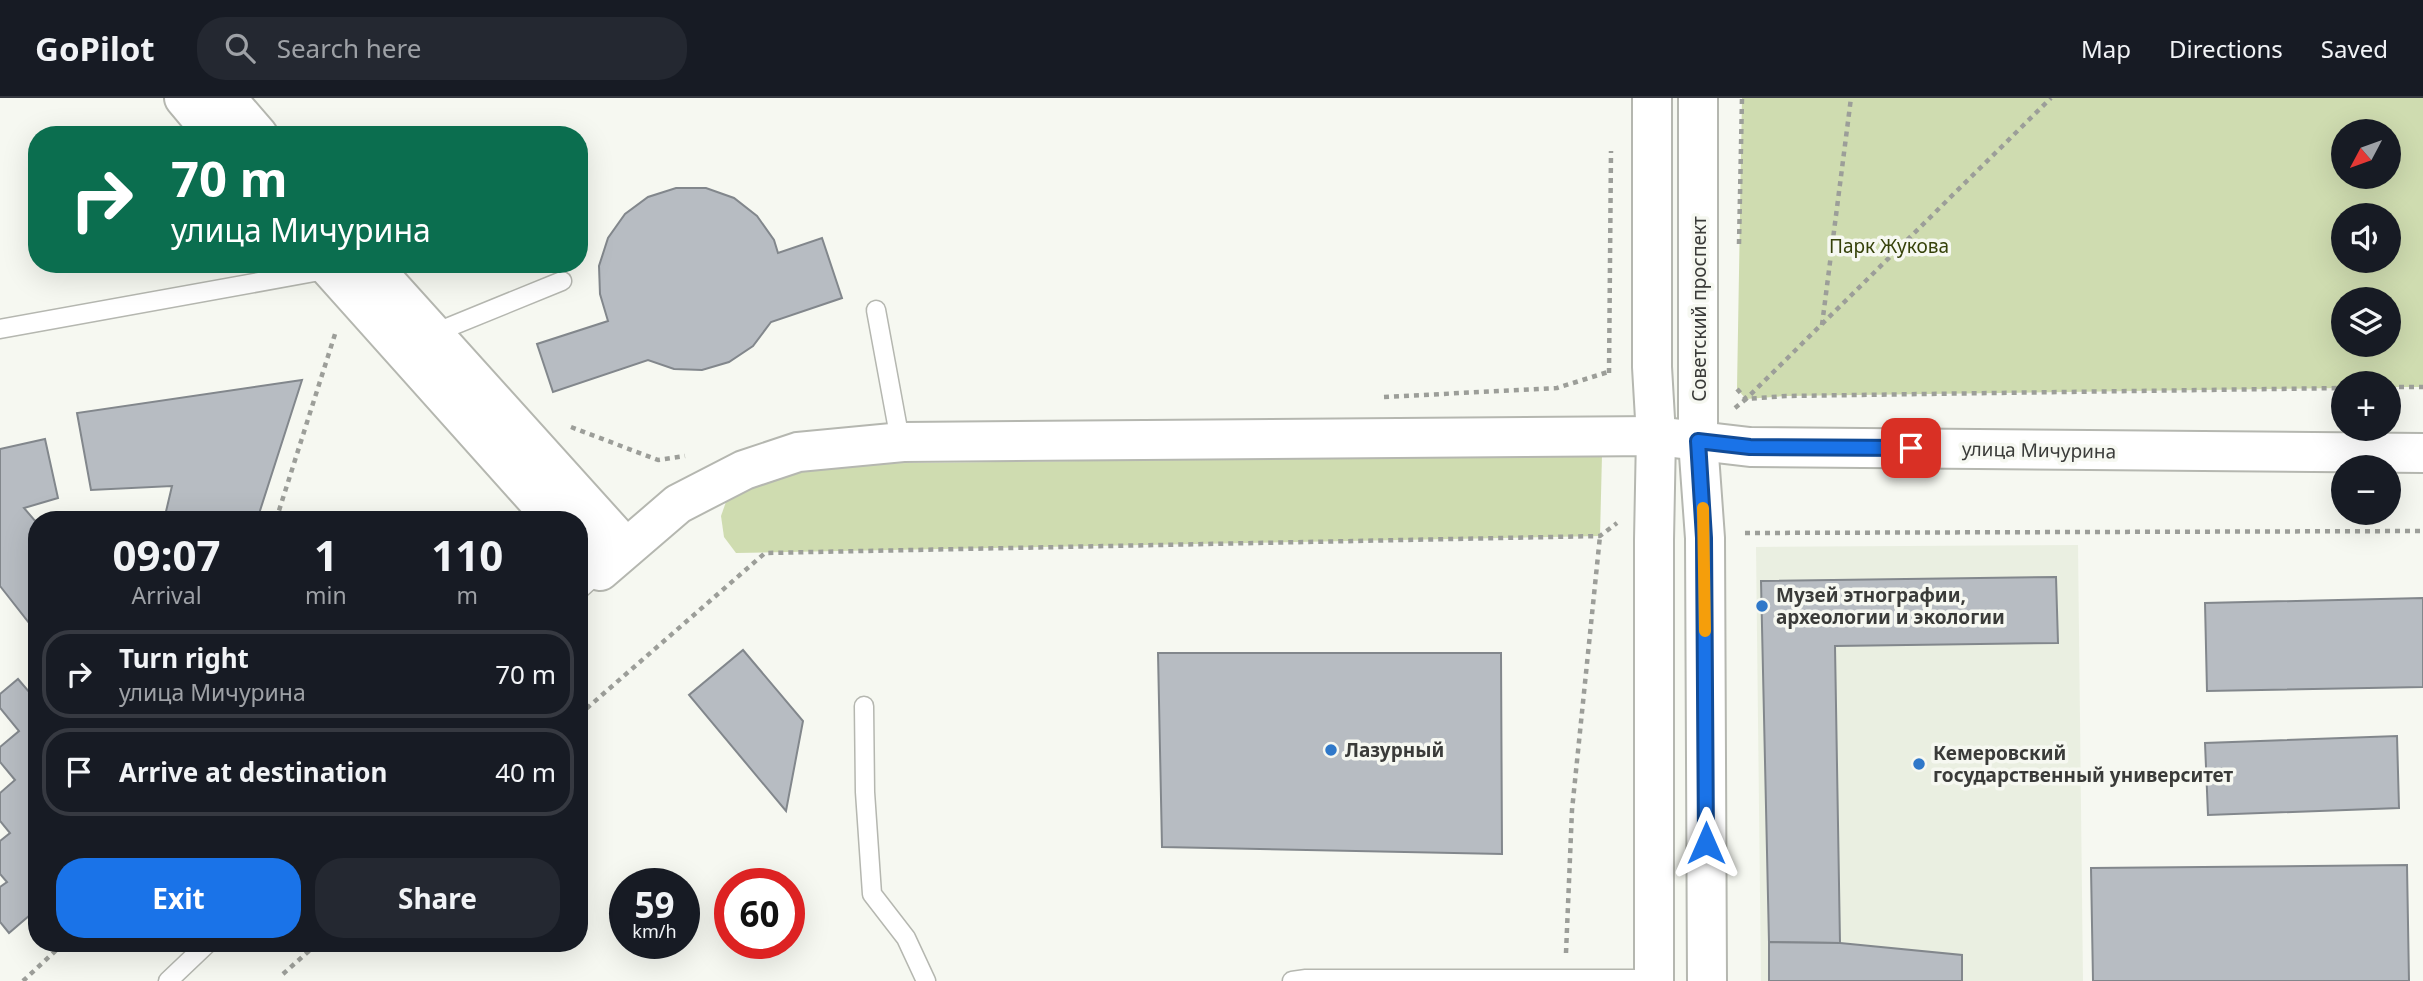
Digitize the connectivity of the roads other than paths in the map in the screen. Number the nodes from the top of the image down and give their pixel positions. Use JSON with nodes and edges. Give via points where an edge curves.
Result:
{"nodes":[{"id":1,"x":184,"y":98,"type":"edge"},
{"id":2,"x":226,"y":98,"type":"edge"},
{"id":3,"x":1652,"y":98,"type":"edge"},
{"id":4,"x":1698,"y":98,"type":"edge"},
{"id":5,"x":207,"y":126,"type":"edge"},
{"id":6,"x":250,"y":126,"type":"edge"},
{"id":7,"x":297,"y":273,"type":"edge"},
{"id":8,"x":334,"y":273,"type":"edge"},
{"id":9,"x":378,"y":273,"type":"edge"},
{"id":10,"x":562,"y":281,"type":"dead end"},
{"id":11,"x":876,"y":310,"type":"dead end"},
{"id":12,"x":0,"y":329,"type":"edge"},
{"id":13,"x":432,"y":334,"type":"junction"},
{"id":14,"x":1656,"y":436,"type":"junction"},
{"id":15,"x":1698,"y":441,"type":"junction"},
{"id":16,"x":903,"y":442,"type":"junction"},
{"id":17,"x":2423,"y":453,"type":"edge"},
{"id":18,"x":547,"y":511,"type":"edge"},
{"id":19,"x":558,"y":511,"type":"edge"},
{"id":20,"x":596,"y":564,"type":"edge"},
{"id":21,"x":864,"y":706,"type":"dead end"},
{"id":22,"x":200,"y":952,"type":"edge"},
{"id":23,"x":175,"y":979,"type":"edge"},
{"id":24,"x":1654,"y":980,"type":"edge"},
{"id":25,"x":926,"y":981,"type":"edge"},
{"id":26,"x":1292,"y":981,"type":"edge"},
{"id":27,"x":1707,"y":981,"type":"edge"}],
"edges":[{"from":1,"to":5,"type":"main road"},
{"from":2,"to":6,"type":"main road"},
{"from":3,"to":14,"type":"main road"},
{"from":4,"to":15,"type":"main road","name":"Советский проспект"},
{"from":7,"to":12,"type":"lane"},
{"from":8,"to":18,"type":"main road"},
{"from":9,"to":13,"type":"main road"},
{"from":10,"to":13,"type":"lane"},
{"from":11,"to":16,"type":"lane"},
{"from":13,"to":19,"type":"main road"},
{"from":14,"to":15,"type":"main road","name":"улица Мичурина"},
{"from":14,"to":16,"type":"main road","name":"улица Мичурина"},
{"from":14,"to":24,"type":"main road"},
{"from":15,"to":17,"type":"main road","name":"улица Мичурина","via":[[1750,447]]},
{"from":15,"to":27,"type":"main road","name":"Советский проспект","via":[[1704,538]]},
{"from":16,"to":20,"type":"main road","name":"улица Мичурина","via":[[798,452],[744,470],[678,504]]},
{"from":21,"to":25,"type":"lane","via":[[872,894],[906,938]]},
{"from":22,"to":23,"type":"lane"},
{"from":24,"to":26,"type":"lane"}]}
